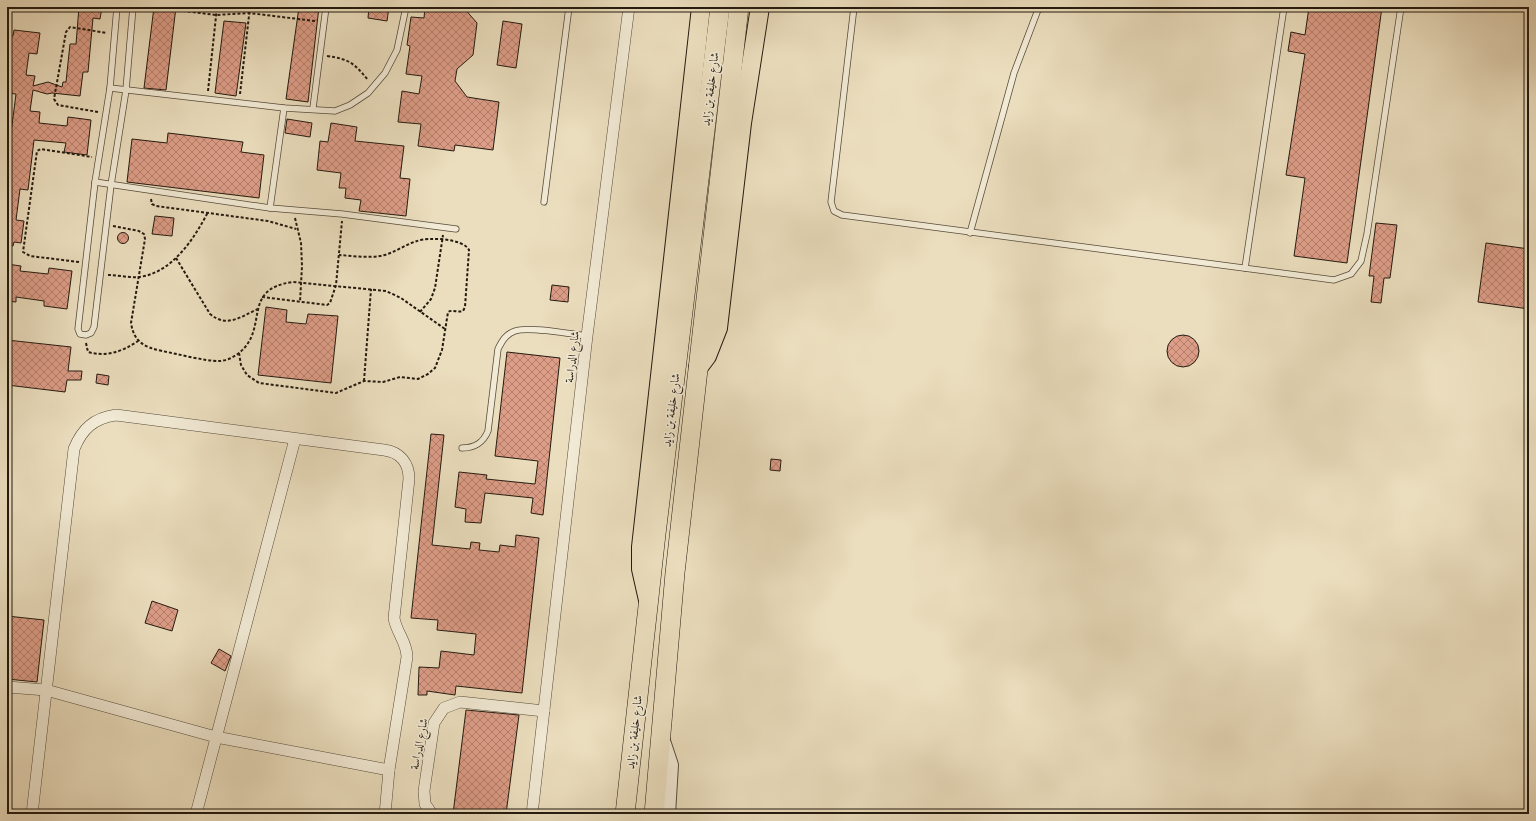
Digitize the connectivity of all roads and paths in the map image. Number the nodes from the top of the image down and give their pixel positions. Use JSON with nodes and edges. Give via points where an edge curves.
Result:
{"nodes":[{"id":1,"x":117,"y":7,"type":"edge"},
{"id":2,"x":134,"y":7,"type":"edge"},
{"id":3,"x":153,"y":7,"type":"edge"},
{"id":4,"x":217,"y":7,"type":"edge"},
{"id":5,"x":250,"y":7,"type":"edge"},
{"id":6,"x":326,"y":7,"type":"edge"},
{"id":7,"x":406,"y":7,"type":"edge"},
{"id":8,"x":569,"y":7,"type":"edge"},
{"id":9,"x":630,"y":7,"type":"edge"},
{"id":10,"x":701,"y":7,"type":"edge"},
{"id":11,"x":720,"y":7,"type":"edge"},
{"id":12,"x":739,"y":7,"type":"edge"},
{"id":13,"x":760,"y":7,"type":"edge"},
{"id":14,"x":854,"y":7,"type":"edge"},
{"id":15,"x":1039,"y":7,"type":"edge"},
{"id":16,"x":1284,"y":7,"type":"edge"},
{"id":17,"x":1401,"y":7,"type":"edge"},
{"id":18,"x":249,"y":13,"type":"junction"},
{"id":19,"x":216,"y":15,"type":"junction"},
{"id":20,"x":324,"y":22,"type":"junction"},
{"id":21,"x":113,"y":34,"type":"junction"},
{"id":22,"x":320,"y":55,"type":"junction"},
{"id":23,"x":373,"y":86,"type":"junction"},
{"id":24,"x":110,"y":88,"type":"junction"},
{"id":25,"x":126,"y":90,"type":"junction"},
{"id":26,"x":207,"y":100,"type":"junction"},
{"id":27,"x":239,"y":103,"type":"junction"},
{"id":28,"x":284,"y":108,"type":"junction"},
{"id":29,"x":313,"y":108,"type":"junction"},
{"id":30,"x":105,"y":113,"type":"junction"},
{"id":31,"x":98,"y":158,"type":"junction"},
{"id":32,"x":95,"y":182,"type":"junction"},
{"id":33,"x":111,"y":185,"type":"junction"},
{"id":34,"x":152,"y":191,"type":"junction"},
{"id":35,"x":544,"y":202,"type":"dead end"},
{"id":36,"x":270,"y":208,"type":"junction"},
{"id":37,"x":296,"y":210,"type":"junction"},
{"id":38,"x":209,"y":212,"type":"junction"},
{"id":39,"x":342,"y":214,"type":"junction"},
{"id":40,"x":106,"y":225,"type":"junction"},
{"id":41,"x":444,"y":228,"type":"junction"},
{"id":42,"x":296,"y":229,"type":"junction"},
{"id":43,"x":456,"y":229,"type":"dead end"},
{"id":44,"x":970,"y":233,"type":"junction"},
{"id":45,"x":443,"y":240,"type":"junction"},
{"id":46,"x":339,"y":255,"type":"junction"},
{"id":47,"x":176,"y":258,"type":"junction"},
{"id":48,"x":86,"y":263,"type":"junction"},
{"id":49,"x":1245,"y":268,"type":"junction"},
{"id":50,"x":101,"y":274,"type":"junction"},
{"id":51,"x":138,"y":277,"type":"junction"},
{"id":52,"x":302,"y":283,"type":"junction"},
{"id":53,"x":336,"y":285,"type":"junction"},
{"id":54,"x":371,"y":288,"type":"junction"},
{"id":55,"x":262,"y":297,"type":"junction"},
{"id":56,"x":300,"y":302,"type":"junction"},
{"id":57,"x":258,"y":309,"type":"junction"},
{"id":58,"x":420,"y":312,"type":"junction"},
{"id":59,"x":445,"y":330,"type":"junction"},
{"id":60,"x":86,"y":335,"type":"junction"},
{"id":61,"x":587,"y":336,"type":"junction"},
{"id":62,"x":138,"y":341,"type":"junction"},
{"id":63,"x":239,"y":353,"type":"junction"},
{"id":64,"x":698,"y":368,"type":"junction"},
{"id":65,"x":364,"y":381,"type":"junction"},
{"id":66,"x":295,"y":439,"type":"junction"},
{"id":67,"x":462,"y":448,"type":"dead end"},
{"id":68,"x":648,"y":601,"type":"junction"},
{"id":69,"x":7,"y":687,"type":"edge"},
{"id":70,"x":46,"y":690,"type":"junction"},
{"id":71,"x":544,"y":711,"type":"junction"},
{"id":72,"x":216,"y":737,"type":"junction"},
{"id":73,"x":661,"y":737,"type":"junction"},
{"id":74,"x":389,"y":770,"type":"junction"},
{"id":75,"x":32,"y":814,"type":"edge"},
{"id":76,"x":196,"y":814,"type":"edge"},
{"id":77,"x":385,"y":814,"type":"edge"},
{"id":78,"x":432,"y":814,"type":"edge"},
{"id":79,"x":532,"y":814,"type":"edge"},
{"id":80,"x":625,"y":814,"type":"edge"},
{"id":81,"x":654,"y":814,"type":"edge"},
{"id":82,"x":668,"y":814,"type":"edge"}],
"edges":[{"from":1,"to":21,"type":"lane"},
{"from":2,"to":25,"type":"lane"},
{"from":3,"to":19,"type":"path"},
{"from":4,"to":19,"type":"path"},
{"from":5,"to":18,"type":"path"},
{"from":6,"to":20,"type":"lane"},
{"from":7,"to":23,"type":"lane","via":[[397,50],[385,72]]},
{"from":8,"to":35,"type":"lane"},
{"from":9,"to":61,"type":"street","name":"شارع الدراسة"},
{"from":10,"to":68,"type":"main road","via":[[640,547],[641,569]]},
{"from":11,"to":68,"type":"highway","name":"شارع خليفة بن زايد"},
{"from":12,"to":64,"type":"highway","name":"شارع خليفة بن زايد"},
{"from":13,"to":64,"type":"main road","via":[[742,123],[718,328],[707,356]]},
{"from":14,"to":44,"type":"lane","via":[[831,202],[834,211],[842,216]]},
{"from":15,"to":44,"type":"lane","via":[[1014,73]]},
{"from":16,"to":49,"type":"lane"},
{"from":17,"to":49,"type":"lane","via":[[1361,261],[1351,274],[1334,280]]},
{"from":18,"to":19,"type":"path"},
{"from":18,"to":20,"type":"path"},
{"from":18,"to":27,"type":"path"},
{"from":19,"to":26,"type":"path"},
{"from":20,"to":22,"type":"lane"},
{"from":21,"to":24,"type":"lane"},
{"from":21,"to":30,"type":"path","via":[[70,27],[66,32],[54,99],[58,105]]},
{"from":22,"to":23,"type":"path","via":[[340,58],[357,65]]},
{"from":22,"to":29,"type":"lane"},
{"from":23,"to":29,"type":"lane","via":[[368,93],[350,105],[335,111]]},
{"from":24,"to":25,"type":"lane"},
{"from":24,"to":30,"type":"lane"},
{"from":25,"to":26,"type":"lane"},
{"from":25,"to":33,"type":"lane"},
{"from":26,"to":27,"type":"lane"},
{"from":27,"to":28,"type":"lane"},
{"from":28,"to":29,"type":"lane"},
{"from":28,"to":36,"type":"lane"},
{"from":30,"to":31,"type":"lane"},
{"from":31,"to":32,"type":"lane"},
{"from":31,"to":48,"type":"path","via":[[41,149],[37,151],[23,252],[30,256]]},
{"from":32,"to":33,"type":"lane"},
{"from":32,"to":48,"type":"lane"},
{"from":33,"to":34,"type":"lane"},
{"from":33,"to":40,"type":"lane"},
{"from":34,"to":36,"type":"lane"},
{"from":34,"to":38,"type":"path","via":[[150,201],[156,206]]},
{"from":36,"to":37,"type":"lane"},
{"from":37,"to":39,"type":"lane"},
{"from":37,"to":42,"type":"path"},
{"from":38,"to":42,"type":"path","via":[[268,221]]},
{"from":38,"to":47,"type":"path"},
{"from":39,"to":41,"type":"lane"},
{"from":39,"to":46,"type":"path"},
{"from":40,"to":50,"type":"lane"},
{"from":40,"to":51,"type":"path","via":[[144,234]]},
{"from":41,"to":43,"type":"lane"},
{"from":41,"to":45,"type":"path"},
{"from":42,"to":52,"type":"path","via":[[301,243]]},
{"from":44,"to":49,"type":"lane"},
{"from":45,"to":46,"type":"path","via":[[418,240],[379,256]]},
{"from":45,"to":58,"type":"path","via":[[435,288],[431,299]]},
{"from":45,"to":59,"type":"path","via":[[462,242],[469,250],[465,307],[463,311],[448,312]]},
{"from":46,"to":53,"type":"path"},
{"from":47,"to":51,"type":"path","via":[[165,268]]},
{"from":47,"to":57,"type":"path","via":[[210,314],[217,320],[230,321]]},
{"from":48,"to":60,"type":"lane","via":[[78,330],[80,334]]},
{"from":50,"to":51,"type":"path"},
{"from":50,"to":60,"type":"lane","via":[[94,327],[91,333]]},
{"from":51,"to":62,"type":"path","via":[[131,323]]},
{"from":52,"to":53,"type":"path"},
{"from":52,"to":55,"type":"path","via":[[282,283],[272,287]]},
{"from":52,"to":56,"type":"path"},
{"from":53,"to":54,"type":"path"},
{"from":53,"to":56,"type":"path","via":[[333,297],[327,305]]},
{"from":54,"to":58,"type":"path","via":[[386,291]]},
{"from":54,"to":65,"type":"path"},
{"from":55,"to":56,"type":"path"},
{"from":55,"to":57,"type":"path"},
{"from":57,"to":63,"type":"path","via":[[250,341]]},
{"from":58,"to":59,"type":"path"},
{"from":59,"to":65,"type":"path","via":[[442,350],[435,368],[428,374],[418,379],[400,377],[383,382]]},
{"from":60,"to":62,"type":"path","via":[[88,352],[98,355],[128,348]]},
{"from":61,"to":67,"type":"lane","via":[[522,330],[505,337],[498,349],[488,431],[475,446]]},
{"from":61,"to":71,"type":"street","name":"شارع الدراسة"},
{"from":62,"to":63,"type":"path","via":[[148,348],[220,362]]},
{"from":63,"to":65,"type":"path","via":[[241,365],[247,375],[259,383],[336,393]]},
{"from":64,"to":73,"type":"highway","name":"شارع خليفة بن زايد","via":[[675,573]]},
{"from":66,"to":70,"type":"street","via":[[116,415],[94,421],[85,429],[74,449]]},
{"from":66,"to":72,"type":"street"},
{"from":66,"to":74,"type":"street","via":[[391,451],[407,465],[409,480],[394,618],[405,643],[407,657]]},
{"from":68,"to":80,"type":"highway","name":"شارع خليفة بن زايد"},
{"from":69,"to":70,"type":"street"},
{"from":70,"to":72,"type":"street"},
{"from":70,"to":75,"type":"street"},
{"from":71,"to":78,"type":"street","name":"شارع الدراسة","via":[[460,702],[444,708],[434,723],[424,791],[425,804]]},
{"from":71,"to":79,"type":"street","name":"شارع الدراسة"},
{"from":72,"to":74,"type":"street"},
{"from":72,"to":76,"type":"street"},
{"from":73,"to":81,"type":"highway","name":"شارع خليفة بن زايد"},
{"from":73,"to":82,"type":"street","via":[[671,765]]},
{"from":74,"to":77,"type":"street"}]}
